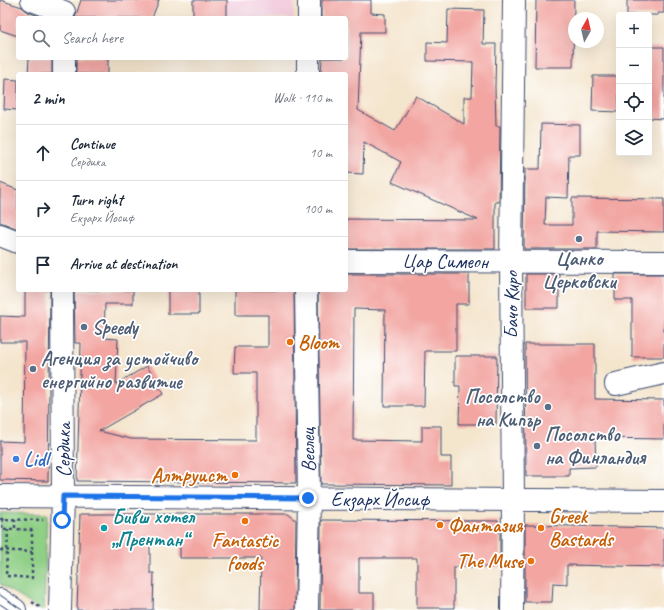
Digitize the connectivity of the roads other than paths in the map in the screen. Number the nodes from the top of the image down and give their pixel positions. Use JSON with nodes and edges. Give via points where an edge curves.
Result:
{"nodes":[{"id":1,"x":32,"y":0,"type":"edge"},
{"id":2,"x":309,"y":0,"type":"edge"},
{"id":3,"x":514,"y":0,"type":"edge"},
{"id":4,"x":66,"y":10,"type":"edge"},
{"id":5,"x":308,"y":16,"type":"edge"},
{"id":6,"x":64,"y":60,"type":"edge"},
{"id":7,"x":308,"y":60,"type":"edge"},
{"id":8,"x":64,"y":72,"type":"edge"},
{"id":9,"x":308,"y":72,"type":"edge"},
{"id":10,"x":0,"y":235,"type":"edge"},
{"id":11,"x":16,"y":241,"type":"edge"},
{"id":12,"x":348,"y":261,"type":"edge"},
{"id":13,"x":511,"y":261,"type":"junction"},
{"id":14,"x":664,"y":262,"type":"edge"},
{"id":15,"x":62,"y":292,"type":"edge"},
{"id":16,"x":306,"y":292,"type":"edge"},
{"id":17,"x":664,"y":372,"type":"edge"},
{"id":18,"x":616,"y":384,"type":"dead end"},
{"id":19,"x":0,"y":496,"type":"edge"},
{"id":20,"x":63,"y":496,"type":"junction"},
{"id":21,"x":308,"y":498,"type":"junction"},
{"id":22,"x":513,"y":500,"type":"junction"},
{"id":23,"x":664,"y":501,"type":"edge"},
{"id":24,"x":0,"y":600,"type":"edge"},
{"id":25,"x":15,"y":610,"type":"edge"},
{"id":26,"x":60,"y":610,"type":"edge"},
{"id":27,"x":307,"y":610,"type":"edge"},
{"id":28,"x":512,"y":610,"type":"edge"}],
"edges":[{"from":1,"to":4,"type":"street"},
{"from":2,"to":5,"type":"street"},
{"from":3,"to":13,"type":"street","name":"Бачо Киро"},
{"from":6,"to":8,"type":"street"},
{"from":7,"to":9,"type":"street"},
{"from":10,"to":11,"type":"street"},
{"from":12,"to":13,"type":"street","name":"Цар Симеон"},
{"from":13,"to":14,"type":"street","name":"Цар Симеон"},
{"from":13,"to":22,"type":"street","name":"Бачо Киро"},
{"from":15,"to":20,"type":"street","name":"Сердика"},
{"from":16,"to":21,"type":"street","name":"Веслец"},
{"from":17,"to":18,"type":"street"},
{"from":19,"to":20,"type":"street","name":"Екзарх Йосиф"},
{"from":20,"to":21,"type":"street","name":"Екзарх Йосиф"},
{"from":20,"to":26,"type":"street","name":"Сердика"},
{"from":21,"to":22,"type":"street","name":"Екзарх Йосиф"},
{"from":21,"to":27,"type":"street","name":"Веслец"},
{"from":22,"to":23,"type":"street","name":"Екзарх Йосиф"},
{"from":22,"to":28,"type":"street","name":"Бачо Киро"},
{"from":24,"to":25,"type":"street"}]}
